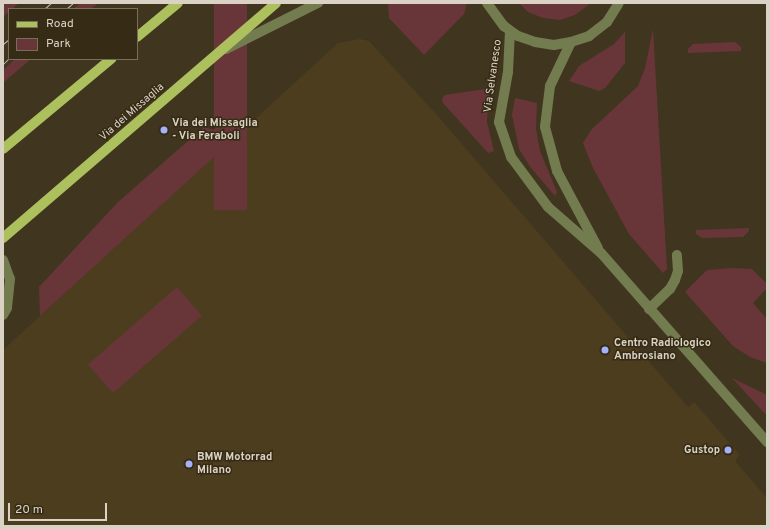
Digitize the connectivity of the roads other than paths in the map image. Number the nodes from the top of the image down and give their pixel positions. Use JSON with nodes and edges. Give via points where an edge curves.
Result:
{"nodes":[{"id":1,"x":178,"y":3,"type":"edge"},
{"id":2,"x":276,"y":3,"type":"edge"},
{"id":3,"x":318,"y":3,"type":"edge"},
{"id":4,"x":487,"y":3,"type":"edge"},
{"id":5,"x":619,"y":3,"type":"edge"},
{"id":6,"x":510,"y":31,"type":"junction"},
{"id":7,"x":138,"y":37,"type":"edge"},
{"id":8,"x":572,"y":42,"type":"junction"},
{"id":9,"x":220,"y":51,"type":"junction"},
{"id":10,"x":110,"y":60,"type":"edge"},
{"id":11,"x":3,"y":149,"type":"edge"},
{"id":12,"x":3,"y":238,"type":"edge"},
{"id":13,"x":600,"y":253,"type":"junction"},
{"id":14,"x":677,"y":255,"type":"dead end"},
{"id":15,"x":3,"y":260,"type":"edge"},
{"id":16,"x":649,"y":309,"type":"junction"},
{"id":17,"x":3,"y":315,"type":"edge"},
{"id":18,"x":767,"y":442,"type":"edge"}],
"edges":[{"from":1,"to":7,"type":"main road"},
{"from":2,"to":9,"type":"main road","name":"Via dei Missaglia"},
{"from":3,"to":9,"type":"street"},
{"from":4,"to":6,"type":"street","via":[[494,15]]},
{"from":5,"to":8,"type":"street","via":[[607,22]]},
{"from":6,"to":8,"type":"street","via":[[535,42],[554,45]]},
{"from":6,"to":13,"type":"street","name":"Via Selvanesco","via":[[508,72],[499,122],[511,157],[548,208]]},
{"from":8,"to":13,"type":"street","name":"Via Selvanesco","via":[[550,86],[544,127],[557,171]]},
{"from":9,"to":12,"type":"main road","name":"Via dei Missaglia"},
{"from":10,"to":11,"type":"main road"},
{"from":13,"to":16,"type":"street","name":"Via Selvanesco"},
{"from":14,"to":16,"type":"street","via":[[678,271],[673,283]]},
{"from":15,"to":17,"type":"street","via":[[10,279],[7,308]]},
{"from":16,"to":18,"type":"street","name":"Via Selvanesco"}]}
